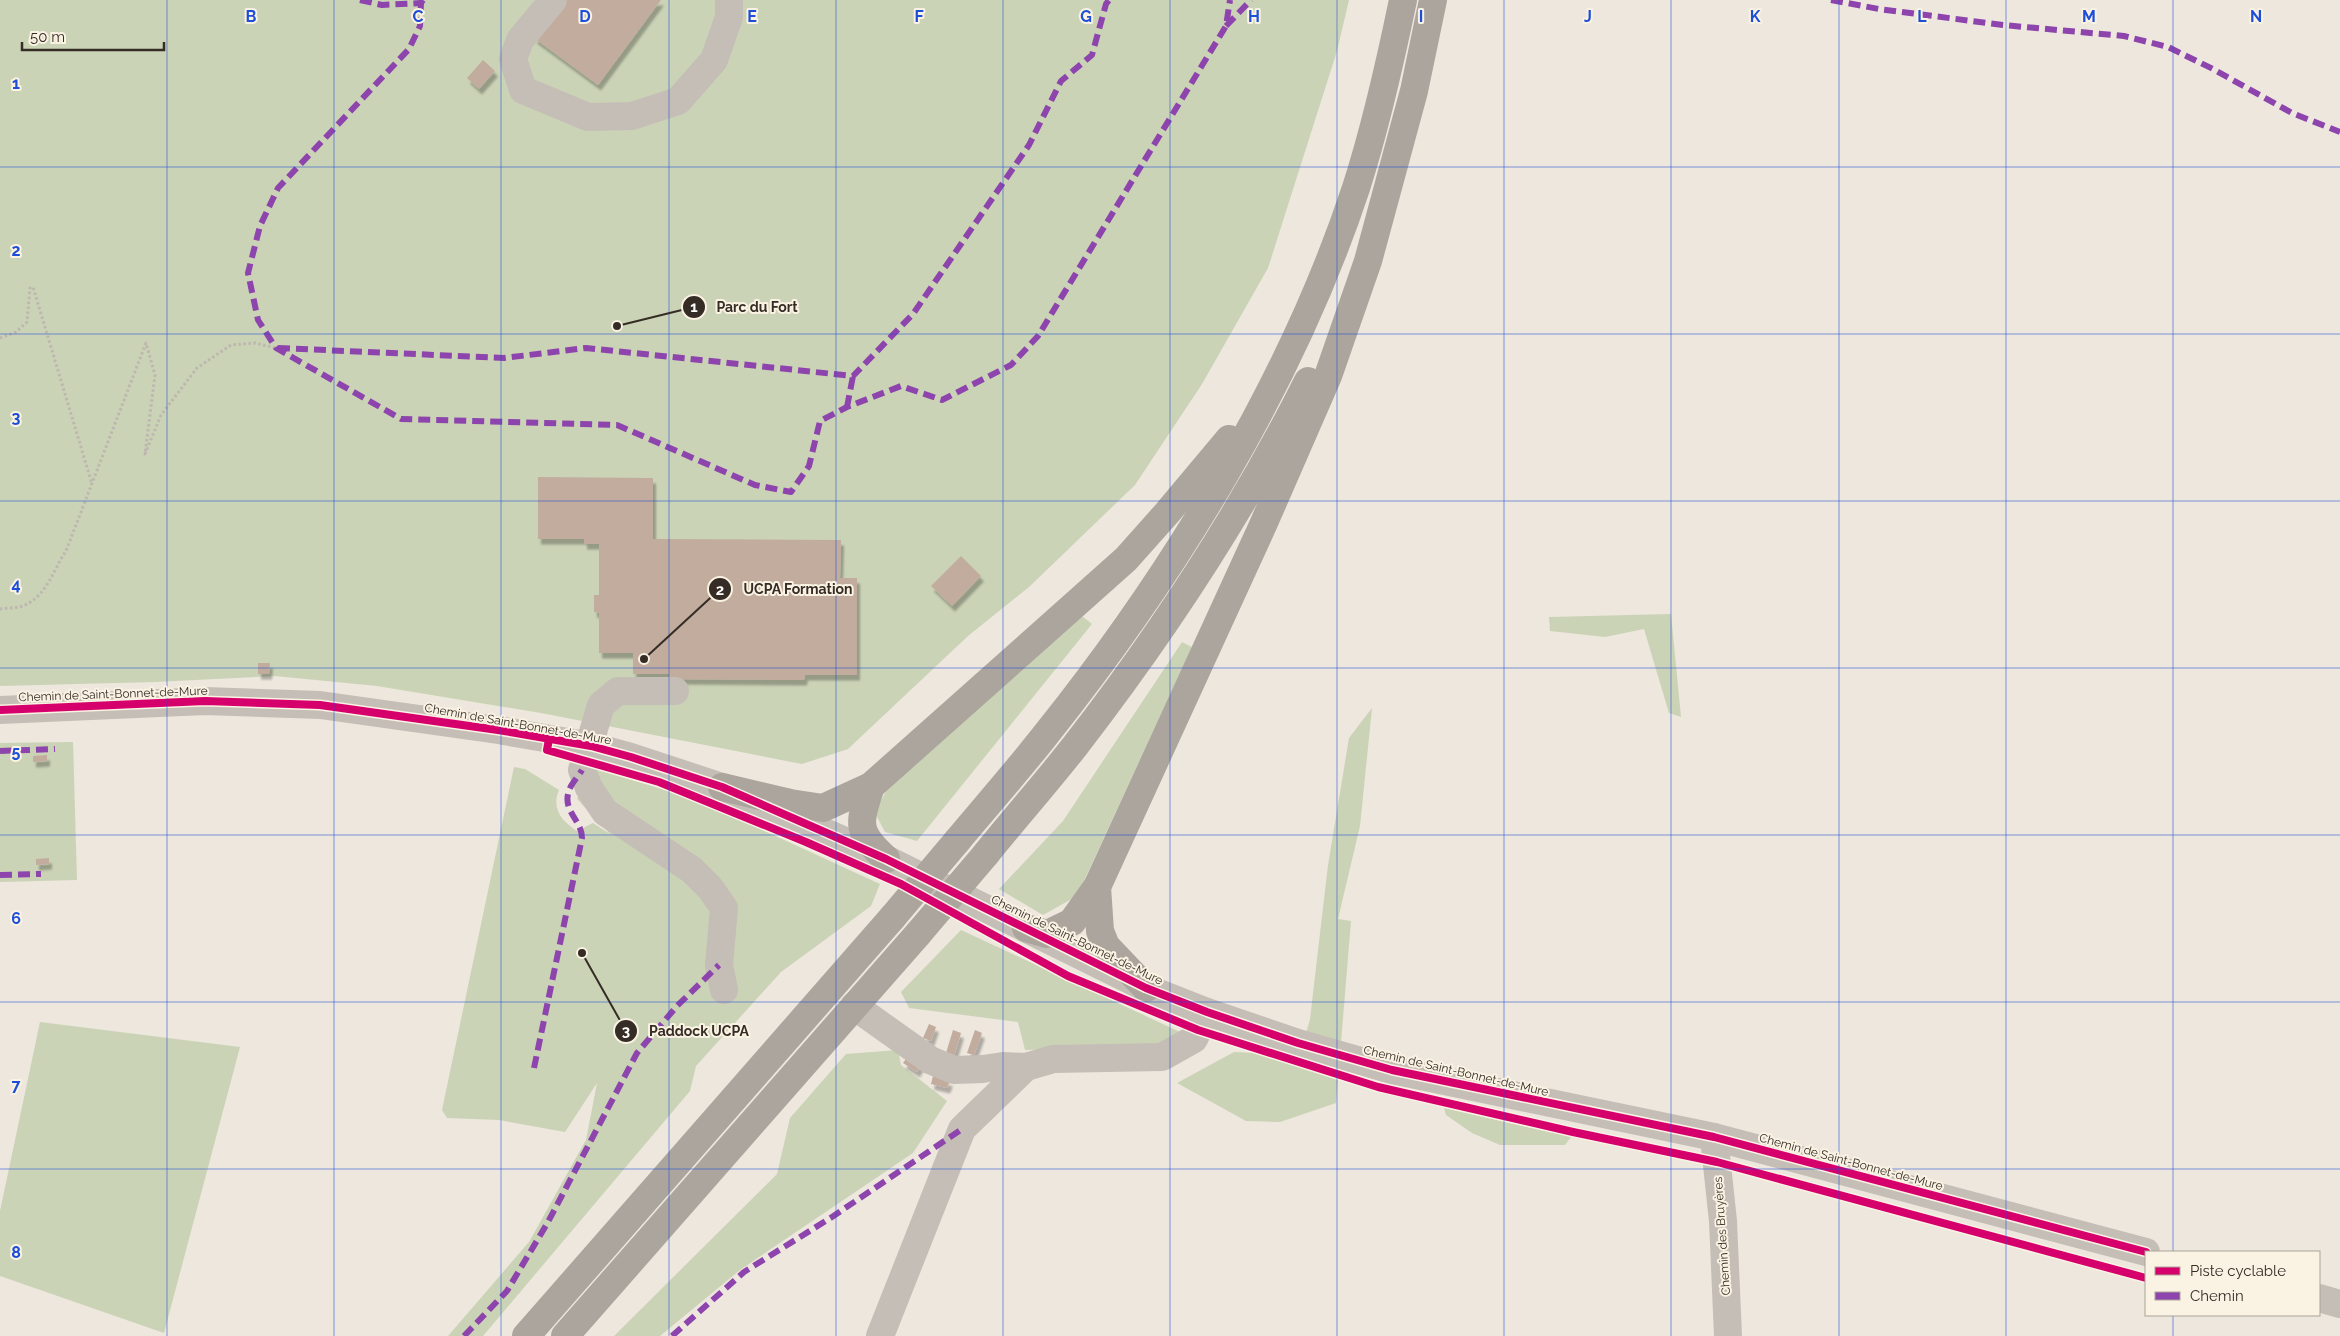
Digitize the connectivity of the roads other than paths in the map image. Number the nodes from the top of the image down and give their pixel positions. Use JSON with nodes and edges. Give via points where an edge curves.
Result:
{"nodes":[{"id":1,"x":553,"y":0,"type":"edge"},
{"id":2,"x":729,"y":0,"type":"edge"},
{"id":3,"x":1403,"y":0,"type":"edge"},
{"id":4,"x":1433,"y":0,"type":"edge"},
{"id":5,"x":1395,"y":163,"type":"junction"},
{"id":6,"x":1269,"y":389,"type":"junction"},
{"id":7,"x":675,"y":691,"type":"dead end"},
{"id":8,"x":0,"y":710,"type":"edge"},
{"id":9,"x":590,"y":746,"type":"junction"},
{"id":10,"x":871,"y":786,"type":"junction"},
{"id":11,"x":722,"y":787,"type":"junction"},
{"id":12,"x":886,"y":859,"type":"junction"},
{"id":13,"x":1097,"y":888,"type":"junction"},
{"id":14,"x":1026,"y":928,"type":"junction"},
{"id":15,"x":1146,"y":988,"type":"junction"},
{"id":16,"x":724,"y":990,"type":"dead end"},
{"id":17,"x":854,"y":1006,"type":"junction"},
{"id":18,"x":1207,"y":1012,"type":"junction"},
{"id":19,"x":1026,"y":1067,"type":"junction"},
{"id":20,"x":1714,"y":1137,"type":"junction"},
{"id":21,"x":2145,"y":1252,"type":"edge"},
{"id":22,"x":2320,"y":1298,"type":"edge"},
{"id":23,"x":2340,"y":1304,"type":"edge"},
{"id":24,"x":526,"y":1336,"type":"edge"},
{"id":25,"x":565,"y":1336,"type":"edge"},
{"id":26,"x":880,"y":1336,"type":"edge"},
{"id":27,"x":1728,"y":1336,"type":"edge"}],
"edges":[{"from":1,"to":2,"type":"street","via":[[520,40],[514,59],[523,90],[588,117],[632,116],[678,101],[714,60],[729,17]]},
{"from":3,"to":6,"type":"highway","via":[[1390,68],[1355,190],[1308,309]]},
{"from":4,"to":5,"type":"highway"},
{"from":5,"to":13,"type":"highway","via":[[1368,261],[1328,376]]},
{"from":5,"to":17,"type":"highway","bridge":true,"via":[[1333,330],[1276,442],[1187,592],[1074,747]]},
{"from":6,"to":10,"type":"highway","via":[[1126,559]]},
{"from":6,"to":24,"type":"highway","bridge":true,"via":[[1206,505],[1151,591],[1047,733],[892,918]]},
{"from":7,"to":9,"type":"street","via":[[618,691],[601,705]]},
{"from":8,"to":9,"type":"street","name":"Chemin de Saint-Bonnet-de-Mure","via":[[204,701],[320,705],[463,724]]},
{"from":9,"to":11,"type":"street","name":"Chemin de Saint-Bonnet-de-Mure"},
{"from":9,"to":16,"type":"street","via":[[582,770],[604,812],[692,870],[724,908],[719,965]]},
{"from":10,"to":11,"type":"highway","via":[[823,808],[790,804]]},
{"from":10,"to":12,"type":"highway","via":[[861,816],[863,828],[866,841]]},
{"from":11,"to":12,"type":"street","name":"Chemin de Saint-Bonnet-de-Mure"},
{"from":12,"to":14,"type":"street","name":"Chemin de Saint-Bonnet-de-Mure"},
{"from":13,"to":14,"type":"highway","via":[[1072,922],[1047,934]]},
{"from":13,"to":15,"type":"highway","via":[[1100,931],[1106,946]]},
{"from":14,"to":15,"type":"street","name":"Chemin de Saint-Bonnet-de-Mure"},
{"from":15,"to":18,"type":"street","name":"Chemin de Saint-Bonnet-de-Mure"},
{"from":17,"to":19,"type":"street","via":[[930,1060],[954,1070]]},
{"from":17,"to":25,"type":"highway"},
{"from":18,"to":19,"type":"street","via":[[1194,1039],[1162,1057],[1053,1059]]},
{"from":18,"to":20,"type":"street","name":"Chemin de Saint-Bonnet-de-Mure","via":[[1392,1070]]},
{"from":19,"to":26,"type":"street","via":[[962,1129]]},
{"from":20,"to":21,"type":"street","name":"Chemin de Saint-Bonnet-de-Mure"},
{"from":20,"to":27,"type":"street","name":"Chemin des Bruyères","via":[[1723,1221]]},
{"from":22,"to":23,"type":"street"}]}
